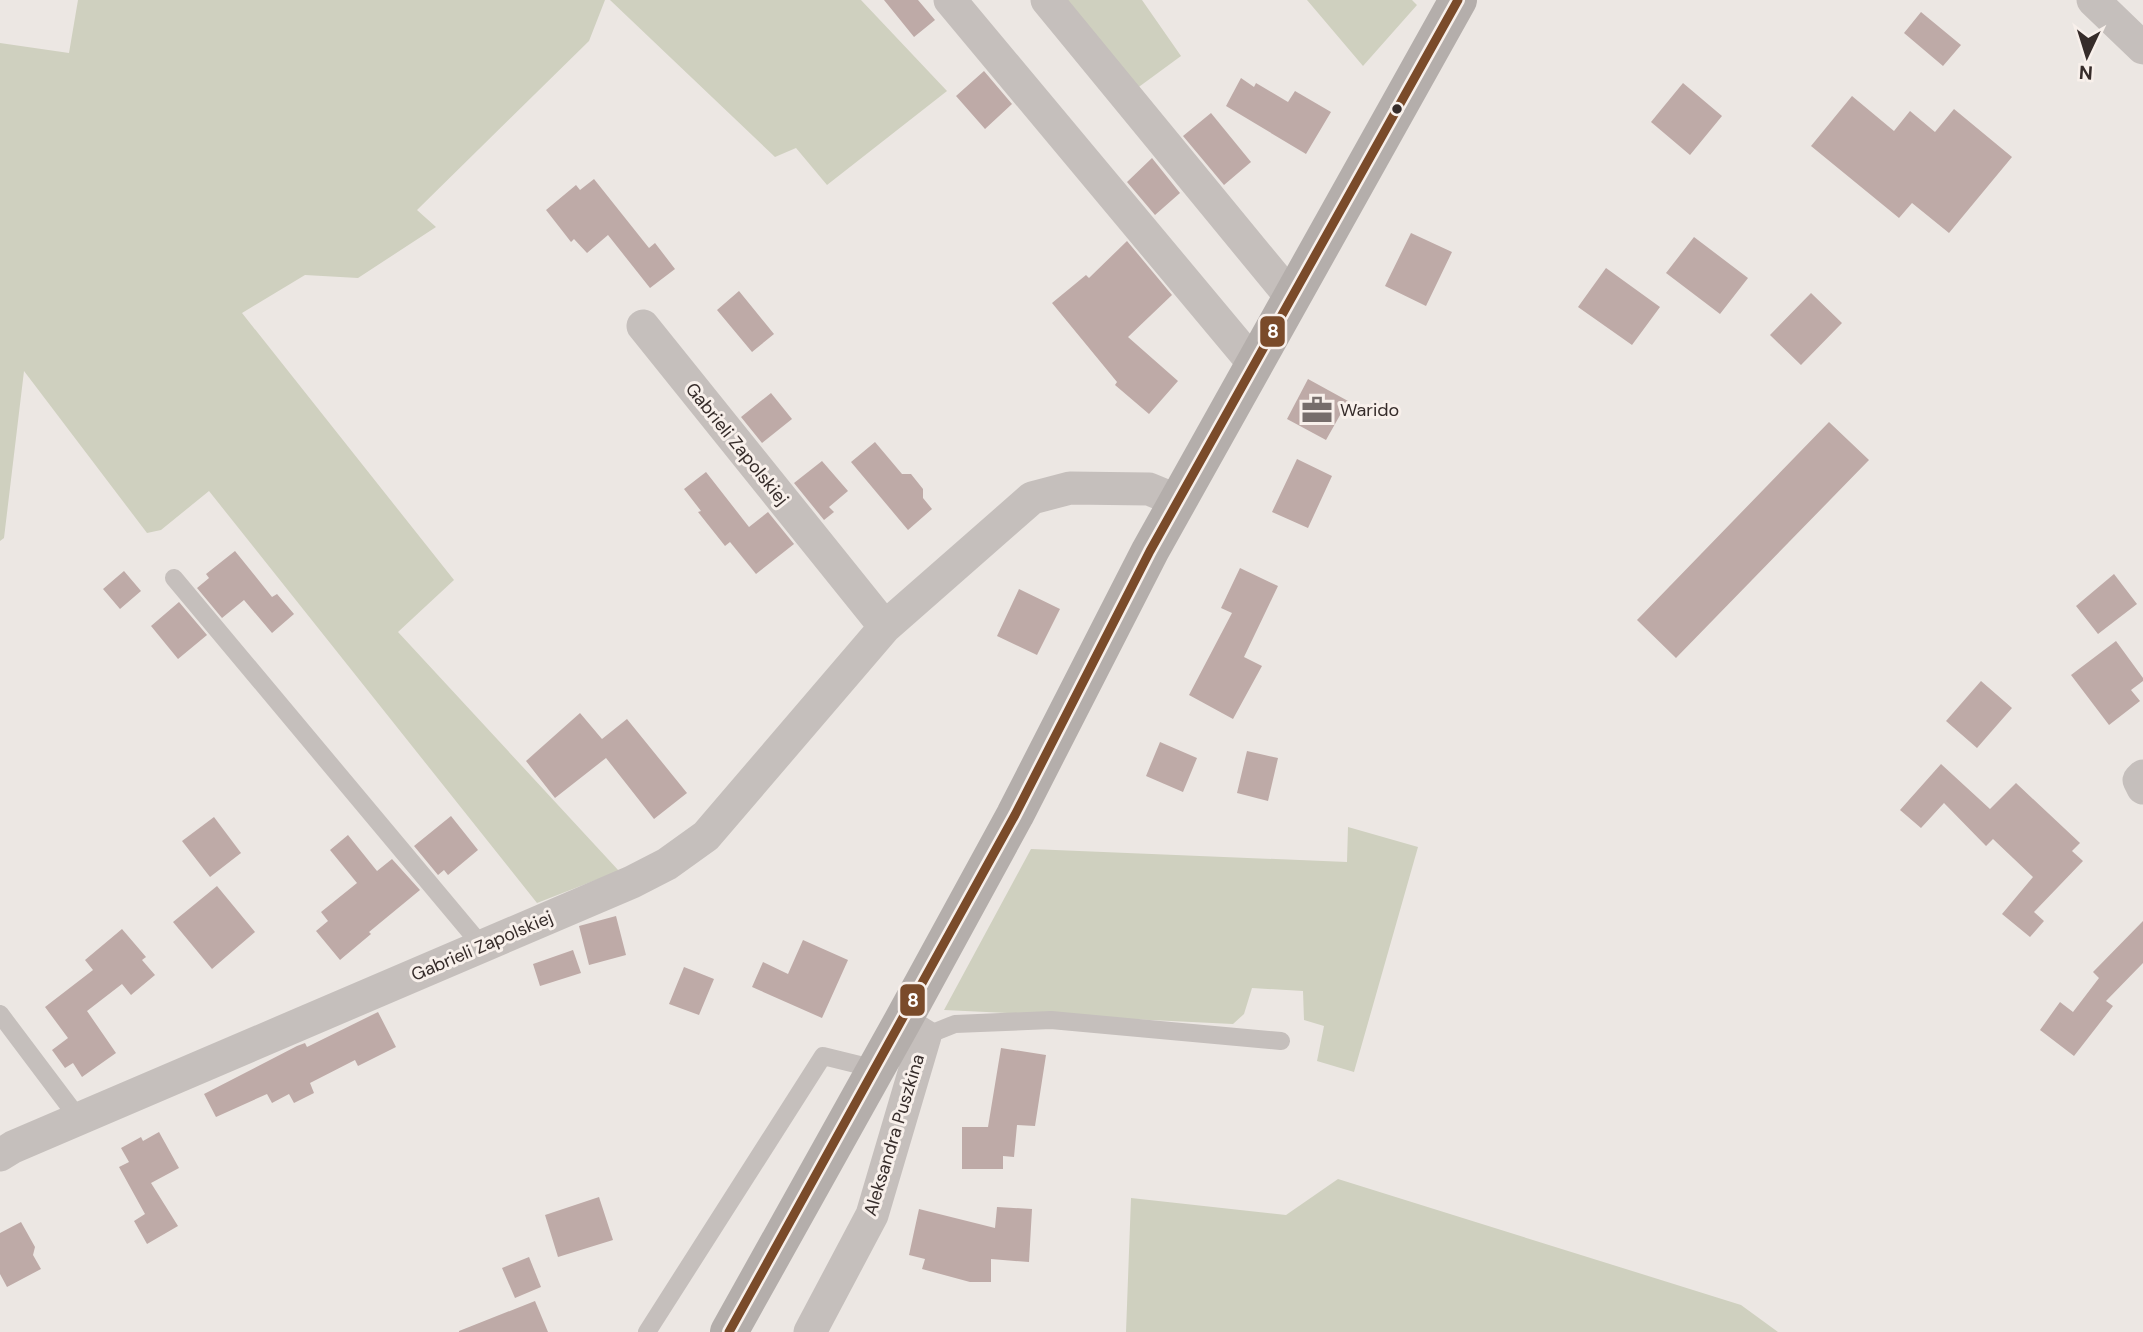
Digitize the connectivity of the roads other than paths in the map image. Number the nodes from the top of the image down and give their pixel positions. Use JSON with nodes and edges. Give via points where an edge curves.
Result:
{"nodes":[{"id":1,"x":950,"y":0,"type":"edge"},
{"id":2,"x":1047,"y":0,"type":"edge"},
{"id":3,"x":1458,"y":0,"type":"edge"},
{"id":4,"x":2093,"y":0,"type":"edge"},
{"id":5,"x":2143,"y":48,"type":"edge"},
{"id":6,"x":1291,"y":297,"type":"junction"},
{"id":7,"x":643,"y":326,"type":"dead end"},
{"id":8,"x":1254,"y":364,"type":"junction"},
{"id":9,"x":1178,"y":500,"type":"junction"},
{"id":10,"x":174,"y":578,"type":"dead end"},
{"id":11,"x":885,"y":627,"type":"junction"},
{"id":12,"x":2143,"y":776,"type":"edge"},
{"id":13,"x":2143,"y":788,"type":"edge"},
{"id":14,"x":482,"y":946,"type":"junction"},
{"id":15,"x":0,"y":1014,"type":"edge"},
{"id":16,"x":914,"y":1029,"type":"junction"},
{"id":17,"x":1281,"y":1041,"type":"dead end"},
{"id":18,"x":876,"y":1069,"type":"junction"},
{"id":19,"x":79,"y":1119,"type":"junction"},
{"id":20,"x":0,"y":1155,"type":"edge"},
{"id":21,"x":647,"y":1332,"type":"edge"},
{"id":22,"x":729,"y":1332,"type":"edge"},
{"id":23,"x":810,"y":1332,"type":"edge"}],
"edges":[{"from":1,"to":8,"type":"street"},
{"from":2,"to":6,"type":"street"},
{"from":3,"to":6,"type":"main road"},
{"from":4,"to":5,"type":"street"},
{"from":6,"to":8,"type":"main road"},
{"from":7,"to":11,"type":"street","name":"Gabrieli Zapolskiej"},
{"from":8,"to":9,"type":"main road"},
{"from":9,"to":11,"type":"street","name":"Gabrieli Zapolskiej","via":[[1149,489],[1070,488],[1032,498]]},
{"from":9,"to":16,"type":"main road","via":[[1015,815]]},
{"from":10,"to":14,"type":"lane"},
{"from":11,"to":14,"type":"street","name":"Gabrieli Zapolskiej","via":[[706,836],[632,882]]},
{"from":12,"to":13,"type":"street","via":[[2139,780]]},
{"from":14,"to":19,"type":"street","name":"Gabrieli Zapolskiej"},
{"from":15,"to":19,"type":"lane"},
{"from":16,"to":17,"type":"lane","via":[[1051,1020]]},
{"from":16,"to":18,"type":"main road"},
{"from":16,"to":23,"type":"street","name":"Aleksandra Puszkina","via":[[872,1214]]},
{"from":18,"to":21,"type":"lane","via":[[823,1056]]},
{"from":18,"to":22,"type":"main road"},
{"from":19,"to":20,"type":"street","name":"Gabrieli Zapolskiej"}]}
